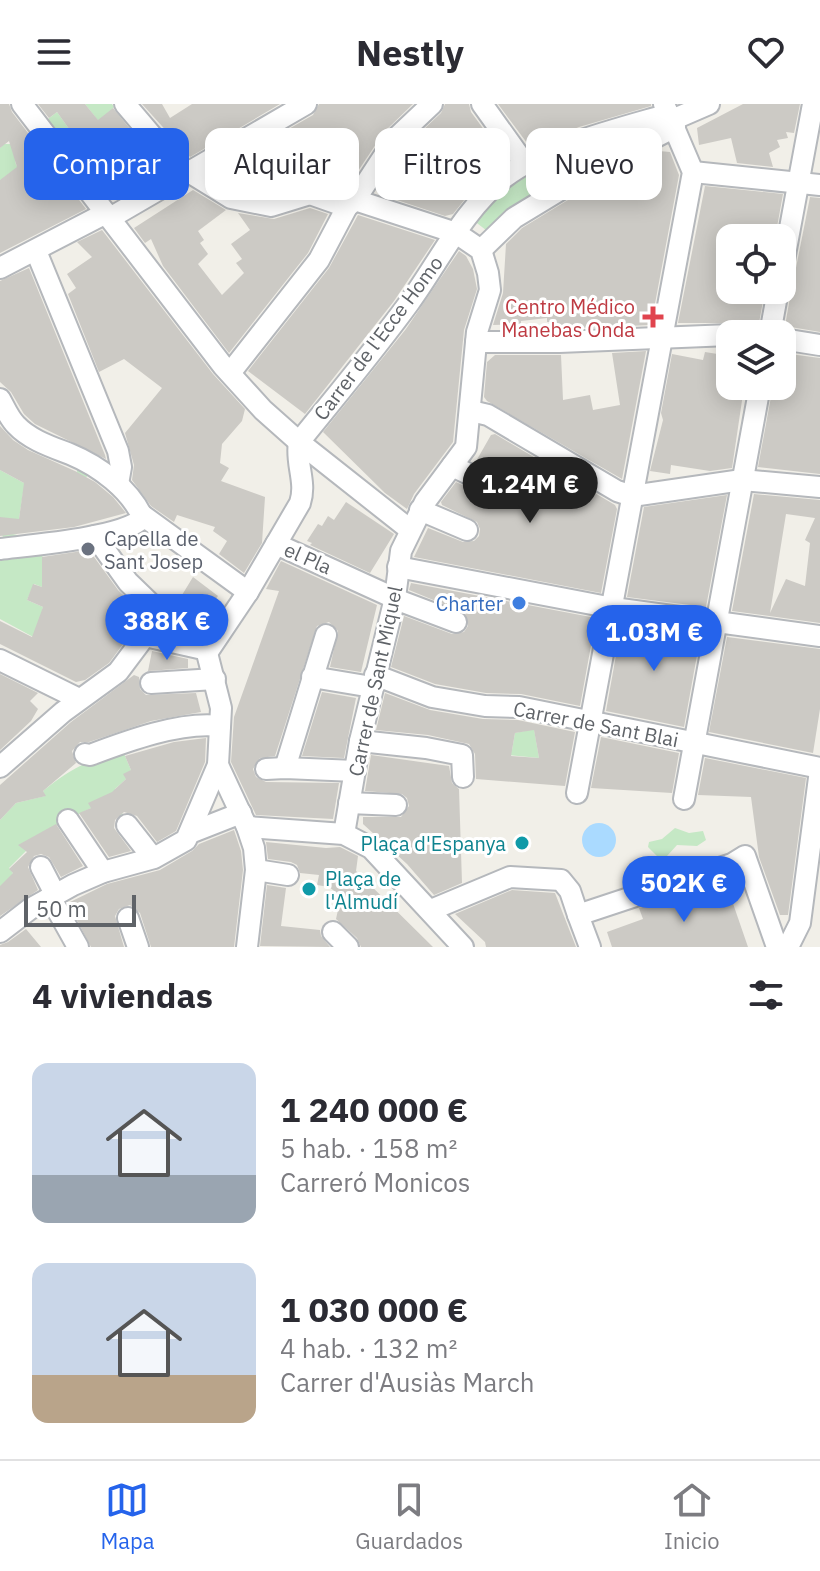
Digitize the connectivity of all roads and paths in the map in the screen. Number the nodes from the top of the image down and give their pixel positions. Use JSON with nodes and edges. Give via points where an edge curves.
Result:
{"nodes":[{"id":1,"x":22,"y":104,"type":"edge"},
{"id":2,"x":125,"y":104,"type":"edge"},
{"id":3,"x":306,"y":104,"type":"edge"},
{"id":4,"x":432,"y":104,"type":"edge"},
{"id":5,"x":482,"y":104,"type":"edge"},
{"id":6,"x":709,"y":104,"type":"edge"},
{"id":7,"x":813,"y":104,"type":"edge"},
{"id":8,"x":670,"y":116,"type":"edge"},
{"id":9,"x":145,"y":128,"type":"edge"},
{"id":10,"x":628,"y":128,"type":"edge"},
{"id":11,"x":653,"y":128,"type":"edge"},
{"id":12,"x":525,"y":164,"type":"joint"},
{"id":13,"x":189,"y":171,"type":"joint"},
{"id":14,"x":693,"y":172,"type":"junction"},
{"id":15,"x":798,"y":183,"type":"junction"},
{"id":16,"x":820,"y":185,"type":"edge"},
{"id":17,"x":136,"y":200,"type":"edge"},
{"id":18,"x":544,"y":200,"type":"edge"},
{"id":19,"x":351,"y":204,"type":"junction"},
{"id":20,"x":108,"y":215,"type":"junction"},
{"id":21,"x":791,"y":224,"type":"edge"},
{"id":22,"x":456,"y":233,"type":"junction"},
{"id":23,"x":481,"y":250,"type":"junction"},
{"id":24,"x":36,"y":251,"type":"junction"},
{"id":25,"x":0,"y":268,"type":"edge"},
{"id":26,"x":716,"y":336,"type":"edge"},
{"id":27,"x":662,"y":338,"type":"junction"},
{"id":28,"x":796,"y":341,"type":"edge"},
{"id":29,"x":476,"y":342,"type":"junction"},
{"id":30,"x":820,"y":345,"type":"edge"},
{"id":31,"x":230,"y":373,"type":"junction"},
{"id":32,"x":0,"y":399,"type":"edge"},
{"id":33,"x":757,"y":400,"type":"edge"},
{"id":34,"x":471,"y":411,"type":"junction"},
{"id":35,"x":299,"y":442,"type":"junction"},
{"id":36,"x":452,"y":466,"type":"junction"},
{"id":37,"x":742,"y":480,"type":"junction"},
{"id":38,"x":118,"y":484,"type":"junction"},
{"id":39,"x":820,"y":487,"type":"edge"},
{"id":40,"x":515,"y":496,"type":"dead end"},
{"id":41,"x":632,"y":496,"type":"junction"},
{"id":42,"x":420,"y":510,"type":"junction"},
{"id":43,"x":140,"y":512,"type":"junction"},
{"id":44,"x":409,"y":529,"type":"junction"},
{"id":45,"x":467,"y":530,"type":"dead end"},
{"id":46,"x":92,"y":536,"type":"junction"},
{"id":47,"x":276,"y":544,"type":"junction"},
{"id":48,"x":0,"y":549,"type":"edge"},
{"id":49,"x":398,"y":567,"type":"junction"},
{"id":50,"x":251,"y":587,"type":"junction"},
{"id":51,"x":395,"y":598,"type":"junction"},
{"id":52,"x":613,"y":608,"type":"junction"},
{"id":53,"x":717,"y":621,"type":"junction"},
{"id":54,"x":456,"y":622,"type":"dead end"},
{"id":55,"x":326,"y":635,"type":"dead end"},
{"id":56,"x":820,"y":636,"type":"edge"},
{"id":57,"x":143,"y":639,"type":"junction"},
{"id":58,"x":207,"y":653,"type":"junction"},
{"id":59,"x":0,"y":660,"type":"edge"},
{"id":60,"x":312,"y":677,"type":"junction"},
{"id":61,"x":215,"y":679,"type":"junction"},
{"id":62,"x":374,"y":681,"type":"junction"},
{"id":63,"x":151,"y":683,"type":"dead end"},
{"id":64,"x":79,"y":699,"type":"junction"},
{"id":65,"x":590,"y":721,"type":"junction"},
{"id":66,"x":219,"y":734,"type":"junction"},
{"id":67,"x":360,"y":741,"type":"junction"},
{"id":68,"x":695,"y":743,"type":"junction"},
{"id":69,"x":85,"y":754,"type":"dead end"},
{"id":70,"x":218,"y":765,"type":"junction"},
{"id":71,"x":0,"y":767,"type":"edge"},
{"id":72,"x":820,"y":769,"type":"edge"},
{"id":73,"x":355,"y":771,"type":"junction"},
{"id":74,"x":463,"y":777,"type":"dead end"},
{"id":75,"x":577,"y":793,"type":"dead end"},
{"id":76,"x":684,"y":799,"type":"dead end"},
{"id":77,"x":349,"y":803,"type":"junction"},
{"id":78,"x":396,"y":805,"type":"dead end"},
{"id":79,"x":68,"y":820,"type":"dead end"},
{"id":80,"x":127,"y":825,"type":"dead end"},
{"id":81,"x":247,"y":827,"type":"junction"},
{"id":82,"x":344,"y":834,"type":"junction"},
{"id":83,"x":186,"y":838,"type":"junction"},
{"id":84,"x":153,"y":858,"type":"junction"},
{"id":85,"x":41,"y":867,"type":"dead end"},
{"id":86,"x":256,"y":870,"type":"junction"},
{"id":87,"x":103,"y":872,"type":"junction"},
{"id":88,"x":288,"y":875,"type":"dead end"},
{"id":89,"x":53,"y":895,"type":"junction"},
{"id":90,"x":431,"y":910,"type":"junction"},
{"id":91,"x":578,"y":915,"type":"junction"},
{"id":92,"x":128,"y":918,"type":"dead end"},
{"id":93,"x":0,"y":932,"type":"edge"},
{"id":94,"x":78,"y":947,"type":"edge"},
{"id":95,"x":138,"y":947,"type":"edge"},
{"id":96,"x":247,"y":947,"type":"edge"},
{"id":97,"x":463,"y":947,"type":"edge"},
{"id":98,"x":590,"y":947,"type":"edge"},
{"id":99,"x":777,"y":947,"type":"edge"},
{"id":100,"x":788,"y":947,"type":"edge"}],
"edges":[{"from":1,"to":20,"type":"street"},
{"from":2,"to":9,"type":"street"},
{"from":3,"to":13,"type":"street"},
{"from":4,"to":19,"type":"street","via":[[395,139]]},
{"from":5,"to":12,"type":"street"},
{"from":6,"to":8,"type":"street"},
{"from":7,"to":15,"type":"street"},
{"from":8,"to":10,"type":"street","name":"Carrer de l'Ecce Homo"},
{"from":8,"to":11,"type":"street"},
{"from":8,"to":14,"type":"street"},
{"from":12,"to":22,"type":"street","name":"Carrer de l'Ecce Homo","via":[[488,193]]},
{"from":13,"to":19,"type":"street","via":[[224,195],[248,203],[277,205],[307,194]]},
{"from":14,"to":15,"type":"street"},
{"from":14,"to":27,"type":"street"},
{"from":15,"to":16,"type":"street"},
{"from":15,"to":21,"type":"street"},
{"from":17,"to":20,"type":"street"},
{"from":18,"to":23,"type":"street","via":[[514,218]]},
{"from":19,"to":22,"type":"street"},
{"from":19,"to":31,"type":"street","via":[[319,260]]},
{"from":20,"to":24,"type":"street"},
{"from":20,"to":31,"type":"street"},
{"from":22,"to":23,"type":"street"},
{"from":22,"to":35,"type":"street","name":"Carrer de l'Ecce Homo","via":[[408,304]]},
{"from":23,"to":29,"type":"street","name":"Carrer de Sant Miquel","via":[[490,290]]},
{"from":24,"to":25,"type":"street"},
{"from":24,"to":38,"type":"street","via":[[118,451]]},
{"from":26,"to":27,"type":"street"},
{"from":27,"to":29,"type":"street"},
{"from":27,"to":41,"type":"street"},
{"from":28,"to":30,"type":"street"},
{"from":29,"to":34,"type":"street","name":"Carrer de Sant Miquel"},
{"from":31,"to":35,"type":"street"},
{"from":32,"to":38,"type":"street","via":[[23,432]]},
{"from":33,"to":37,"type":"street"},
{"from":34,"to":36,"type":"street","name":"Carrer de Sant Miquel","via":[[466,447]]},
{"from":34,"to":41,"type":"street","via":[[488,415]]},
{"from":35,"to":44,"type":"street"},
{"from":35,"to":47,"type":"street","name":"el Pla","via":[[303,494]]},
{"from":36,"to":40,"type":"street"},
{"from":36,"to":42,"type":"street","name":"Carrer de Sant Miquel"},
{"from":37,"to":39,"type":"street"},
{"from":37,"to":41,"type":"street"},
{"from":37,"to":53,"type":"street"},
{"from":38,"to":43,"type":"street"},
{"from":41,"to":52,"type":"street"},
{"from":42,"to":44,"type":"street","name":"Carrer de Sant Miquel"},
{"from":42,"to":45,"type":"street"},
{"from":43,"to":46,"type":"street","via":[[141,522]]},
{"from":43,"to":50,"type":"street"},
{"from":44,"to":49,"type":"street","name":"Carrer de Sant Miquel"},
{"from":46,"to":48,"type":"street"},
{"from":46,"to":57,"type":"street","via":[[158,611]]},
{"from":47,"to":50,"type":"street"},
{"from":47,"to":51,"type":"street","name":"el Pla"},
{"from":49,"to":51,"type":"street","name":"Carrer de Sant Miquel"},
{"from":49,"to":52,"type":"street"},
{"from":50,"to":58,"type":"street"},
{"from":51,"to":54,"type":"street","name":"el Pla"},
{"from":51,"to":62,"type":"street","name":"Carrer de Sant Miquel"},
{"from":52,"to":53,"type":"street"},
{"from":52,"to":65,"type":"street"},
{"from":53,"to":56,"type":"street"},
{"from":53,"to":68,"type":"street"},
{"from":55,"to":60,"type":"street"},
{"from":57,"to":58,"type":"street"},
{"from":57,"to":64,"type":"street","via":[[118,672]]},
{"from":58,"to":61,"type":"street"},
{"from":59,"to":64,"type":"street"},
{"from":60,"to":62,"type":"street","name":"Carrer de Sant Blai"},
{"from":60,"to":73,"type":"street","via":[[276,769]]},
{"from":61,"to":63,"type":"street"},
{"from":61,"to":66,"type":"street"},
{"from":62,"to":65,"type":"street","name":"Carrer de Sant Blai","via":[[432,697]]},
{"from":62,"to":67,"type":"street","name":"Carrer de Sant Miquel"},
{"from":64,"to":71,"type":"street"},
{"from":65,"to":68,"type":"street","name":"Carrer de Sant Blai"},
{"from":65,"to":75,"type":"street"},
{"from":66,"to":69,"type":"street","via":[[204,724]]},
{"from":66,"to":70,"type":"street"},
{"from":67,"to":73,"type":"street","name":"Carrer de Sant Miquel"},
{"from":67,"to":74,"type":"street","via":[[462,755]]},
{"from":68,"to":72,"type":"street","name":"Carrer de Sant Blai"},
{"from":68,"to":76,"type":"street"},
{"from":70,"to":81,"type":"street"},
{"from":70,"to":83,"type":"street"},
{"from":72,"to":100,"type":"street","via":[[800,923]]},
{"from":73,"to":77,"type":"street","name":"Carrer de Sant Miquel"},
{"from":77,"to":78,"type":"street"},
{"from":77,"to":82,"type":"street","name":"Carrer de Sant Miquel"},
{"from":79,"to":87,"type":"street"},
{"from":80,"to":84,"type":"street"},
{"from":81,"to":82,"type":"street","via":[[321,839]]},
{"from":81,"to":83,"type":"street"},
{"from":81,"to":86,"type":"street"},
{"from":82,"to":90,"type":"street","via":[[371,848]]},
{"from":83,"to":84,"type":"street"},
{"from":84,"to":87,"type":"street"},
{"from":85,"to":89,"type":"street"},
{"from":86,"to":88,"type":"street"},
{"from":86,"to":96,"type":"street"},
{"from":87,"to":89,"type":"street"},
{"from":89,"to":93,"type":"street"},
{"from":89,"to":94,"type":"street"},
{"from":90,"to":91,"type":"street","via":[[510,877],[561,880]]},
{"from":90,"to":97,"type":"street"},
{"from":91,"to":98,"type":"street"},
{"from":91,"to":99,"type":"street","via":[[745,856]]},
{"from":92,"to":95,"type":"street"}]}
